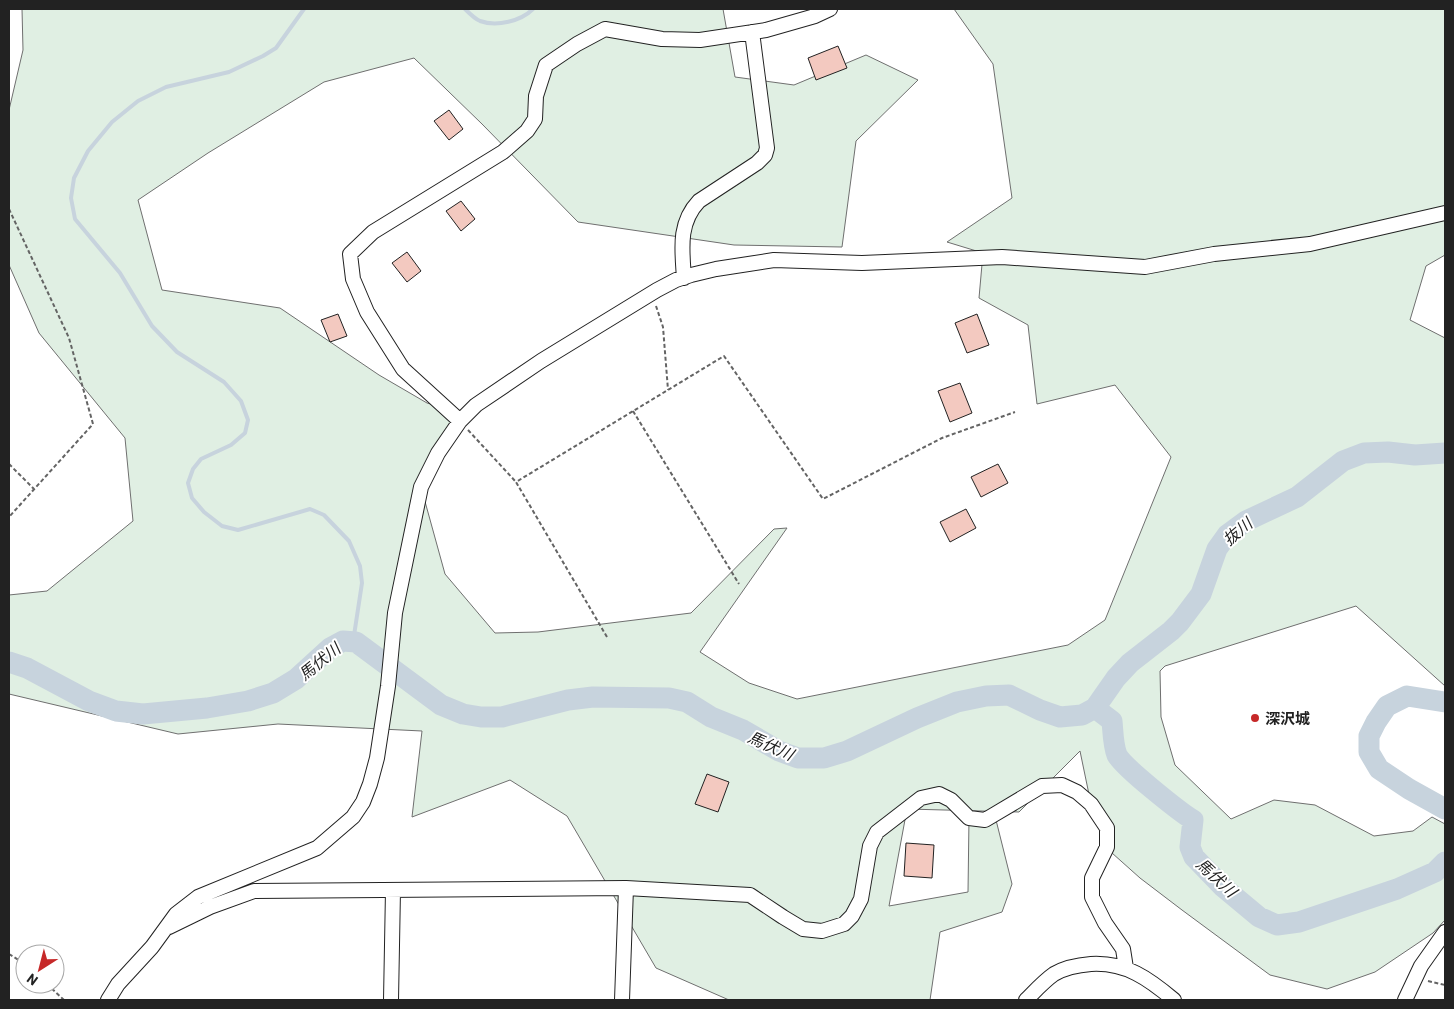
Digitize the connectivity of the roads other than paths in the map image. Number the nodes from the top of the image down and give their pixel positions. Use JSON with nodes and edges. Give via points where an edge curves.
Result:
{"nodes":[{"id":1,"x":830,"y":9,"type":"edge"},
{"id":2,"x":752,"y":32,"type":"junction"},
{"id":3,"x":1445,"y":213,"type":"edge"},
{"id":4,"x":684,"y":278,"type":"junction"},
{"id":5,"x":460,"y":421,"type":"junction"},
{"id":6,"x":626,"y":888,"type":"junction"},
{"id":7,"x":393,"y":890,"type":"junction"},
{"id":8,"x":164,"y":929,"type":"junction"},
{"id":9,"x":1445,"y":932,"type":"edge"},
{"id":10,"x":1126,"y":968,"type":"junction"},
{"id":11,"x":108,"y":1000,"type":"edge"},
{"id":12,"x":391,"y":1000,"type":"edge"},
{"id":13,"x":622,"y":1000,"type":"edge"},
{"id":14,"x":1026,"y":1000,"type":"edge"},
{"id":15,"x":1174,"y":1000,"type":"edge"},
{"id":16,"x":1406,"y":1000,"type":"edge"}],
"edges":[{"from":1,"to":2,"type":"street","via":[[816,16]]},
{"from":2,"to":4,"type":"street","via":[[767,148],[757,163],[692,209],[681,240]]},
{"from":2,"to":5,"type":"street","via":[[700,40],[662,39],[605,29],[577,44],[546,66],[536,96],[535,119],[527,131],[503,152],[373,232],[350,254],[353,279],[367,312],[402,369]]},
{"from":3,"to":4,"type":"street","via":[[1310,244],[1214,254],[1145,267],[1002,257],[862,263],[774,260],[716,269]]},
{"from":4,"to":5,"type":"street","via":[[651,294],[541,361],[476,405]]},
{"from":5,"to":8,"type":"street","via":[[438,454],[422,487],[395,613],[377,758],[363,802],[353,817],[318,848],[198,897],[176,914]]},
{"from":6,"to":7,"type":"street"},
{"from":6,"to":10,"type":"street","via":[[750,895],[803,928],[822,931],[844,924],[852,916],[861,899],[870,846],[876,832],[921,798],[938,794],[951,800],[969,818],[985,820],[1042,786],[1062,785],[1091,804],[1107,828],[1107,847],[1092,878],[1092,898],[1123,949]]},
{"from":6,"to":13,"type":"street"},
{"from":7,"to":8,"type":"street","via":[[254,891],[210,906]]},
{"from":7,"to":12,"type":"street"},
{"from":8,"to":11,"type":"street"},
{"from":9,"to":16,"type":"street","via":[[1428,954]]},
{"from":10,"to":14,"type":"street","via":[[1103,963],[1066,968],[1053,975]]},
{"from":10,"to":15,"type":"street","via":[[1147,978]]}]}
